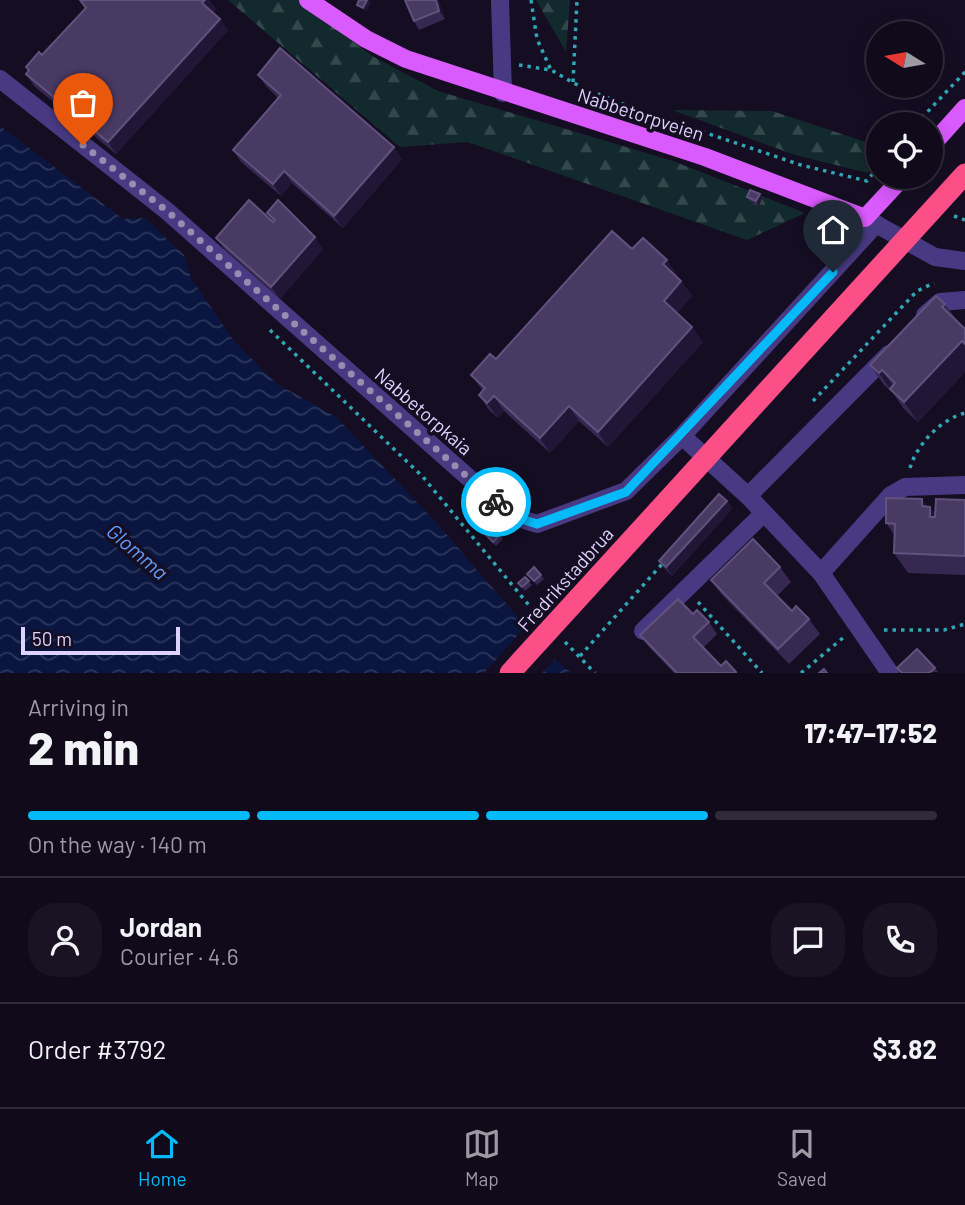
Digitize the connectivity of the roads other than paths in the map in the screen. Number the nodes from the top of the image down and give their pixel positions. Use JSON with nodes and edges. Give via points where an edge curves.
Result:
{"nodes":[{"id":1,"x":308,"y":0,"type":"edge"},
{"id":2,"x":499,"y":0,"type":"edge"},
{"id":3,"x":0,"y":79,"type":"edge"},
{"id":4,"x":503,"y":93,"type":"junction"},
{"id":5,"x":965,"y":108,"type":"edge"},
{"id":6,"x":943,"y":133,"type":"edge"},
{"id":7,"x":965,"y":174,"type":"edge"},
{"id":8,"x":894,"y":189,"type":"edge"},
{"id":9,"x":870,"y":221,"type":"junction"},
{"id":10,"x":965,"y":261,"type":"edge"},
{"id":11,"x":965,"y":300,"type":"edge"},
{"id":12,"x":914,"y":326,"type":"edge"},
{"id":13,"x":898,"y":344,"type":"edge"},
{"id":14,"x":682,"y":436,"type":"junction"},
{"id":15,"x":965,"y":485,"type":"edge"},
{"id":16,"x":748,"y":496,"type":"junction"},
{"id":17,"x":764,"y":514,"type":"junction"},
{"id":18,"x":821,"y":573,"type":"junction"},
{"id":19,"x":643,"y":631,"type":"edge"},
{"id":20,"x":510,"y":673,"type":"edge"},
{"id":21,"x":890,"y":673,"type":"edge"}],
"edges":[{"from":1,"to":4,"type":"main road","name":"Nabbetorpveien","via":[[406,59]]},
{"from":2,"to":4,"type":"street"},
{"from":3,"to":14,"type":"street","name":"Nabbetorpkaia","via":[[167,211],[512,516],[537,524],[626,492]]},
{"from":4,"to":9,"type":"main road","name":"Nabbetorpveien","via":[[705,157]]},
{"from":5,"to":6,"type":"main road"},
{"from":7,"to":20,"type":"highway","name":"Fredrikstadbrua","bridge":true},
{"from":8,"to":9,"type":"main road"},
{"from":9,"to":10,"type":"street","name":"Nabbetorpveien","via":[[935,257]]},
{"from":9,"to":14,"type":"street","name":"Nabbetorpkaia"},
{"from":11,"to":12,"type":"street","via":[[940,302]]},
{"from":13,"to":16,"type":"street"},
{"from":14,"to":16,"type":"street"},
{"from":15,"to":18,"type":"street","via":[[905,487],[891,495]]},
{"from":16,"to":17,"type":"street"},
{"from":17,"to":18,"type":"street"},
{"from":17,"to":19,"type":"street"},
{"from":18,"to":21,"type":"street"}]}
